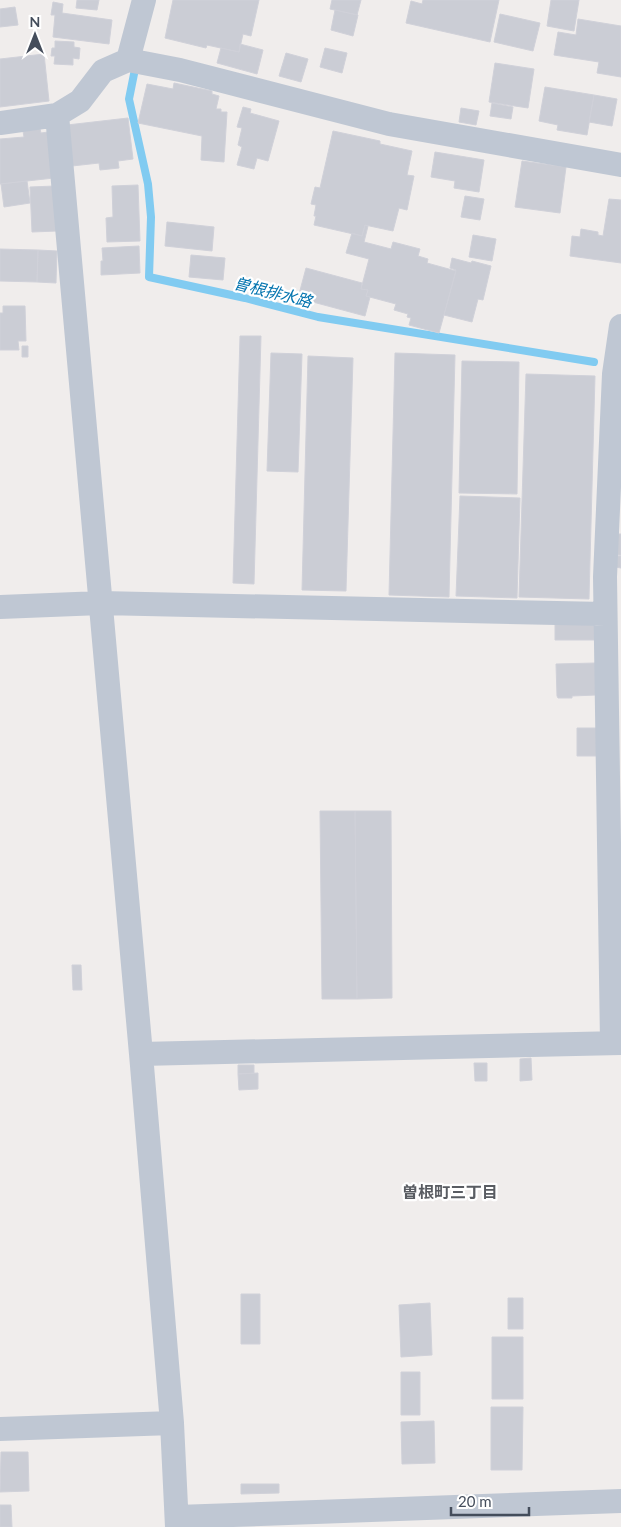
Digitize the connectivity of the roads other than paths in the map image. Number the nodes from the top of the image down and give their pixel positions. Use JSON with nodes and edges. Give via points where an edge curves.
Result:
{"nodes":[{"id":1,"x":144,"y":0,"type":"edge"},
{"id":2,"x":128,"y":60,"type":"junction"},
{"id":3,"x":57,"y":115,"type":"junction"},
{"id":4,"x":0,"y":124,"type":"edge"},
{"id":5,"x":621,"y":165,"type":"edge"},
{"id":6,"x":621,"y":326,"type":"edge"},
{"id":7,"x":613,"y":578,"type":"edge"},
{"id":8,"x":101,"y":603,"type":"junction"},
{"id":9,"x":0,"y":607,"type":"edge"},
{"id":10,"x":605,"y":614,"type":"junction"},
{"id":11,"x":617,"y":1043,"type":"edge"},
{"id":12,"x":141,"y":1054,"type":"junction"},
{"id":13,"x":172,"y":1423,"type":"junction"},
{"id":14,"x":0,"y":1429,"type":"edge"},
{"id":15,"x":621,"y":1502,"type":"edge"},
{"id":16,"x":177,"y":1522,"type":"edge"}],
"edges":[{"from":1,"to":2,"type":"street"},
{"from":2,"to":3,"type":"street","via":[[103,71],[80,101]]},
{"from":2,"to":5,"type":"street","via":[[180,70],[389,124]]},
{"from":3,"to":4,"type":"street"},
{"from":3,"to":8,"type":"street"},
{"from":6,"to":7,"type":"street","via":[[614,374]]},
{"from":7,"to":10,"type":"street"},
{"from":8,"to":9,"type":"street"},
{"from":8,"to":10,"type":"street"},
{"from":8,"to":12,"type":"street"},
{"from":10,"to":11,"type":"street"},
{"from":11,"to":12,"type":"street"},
{"from":12,"to":13,"type":"street"},
{"from":13,"to":14,"type":"street"},
{"from":13,"to":16,"type":"street"},
{"from":15,"to":16,"type":"street"}]}
